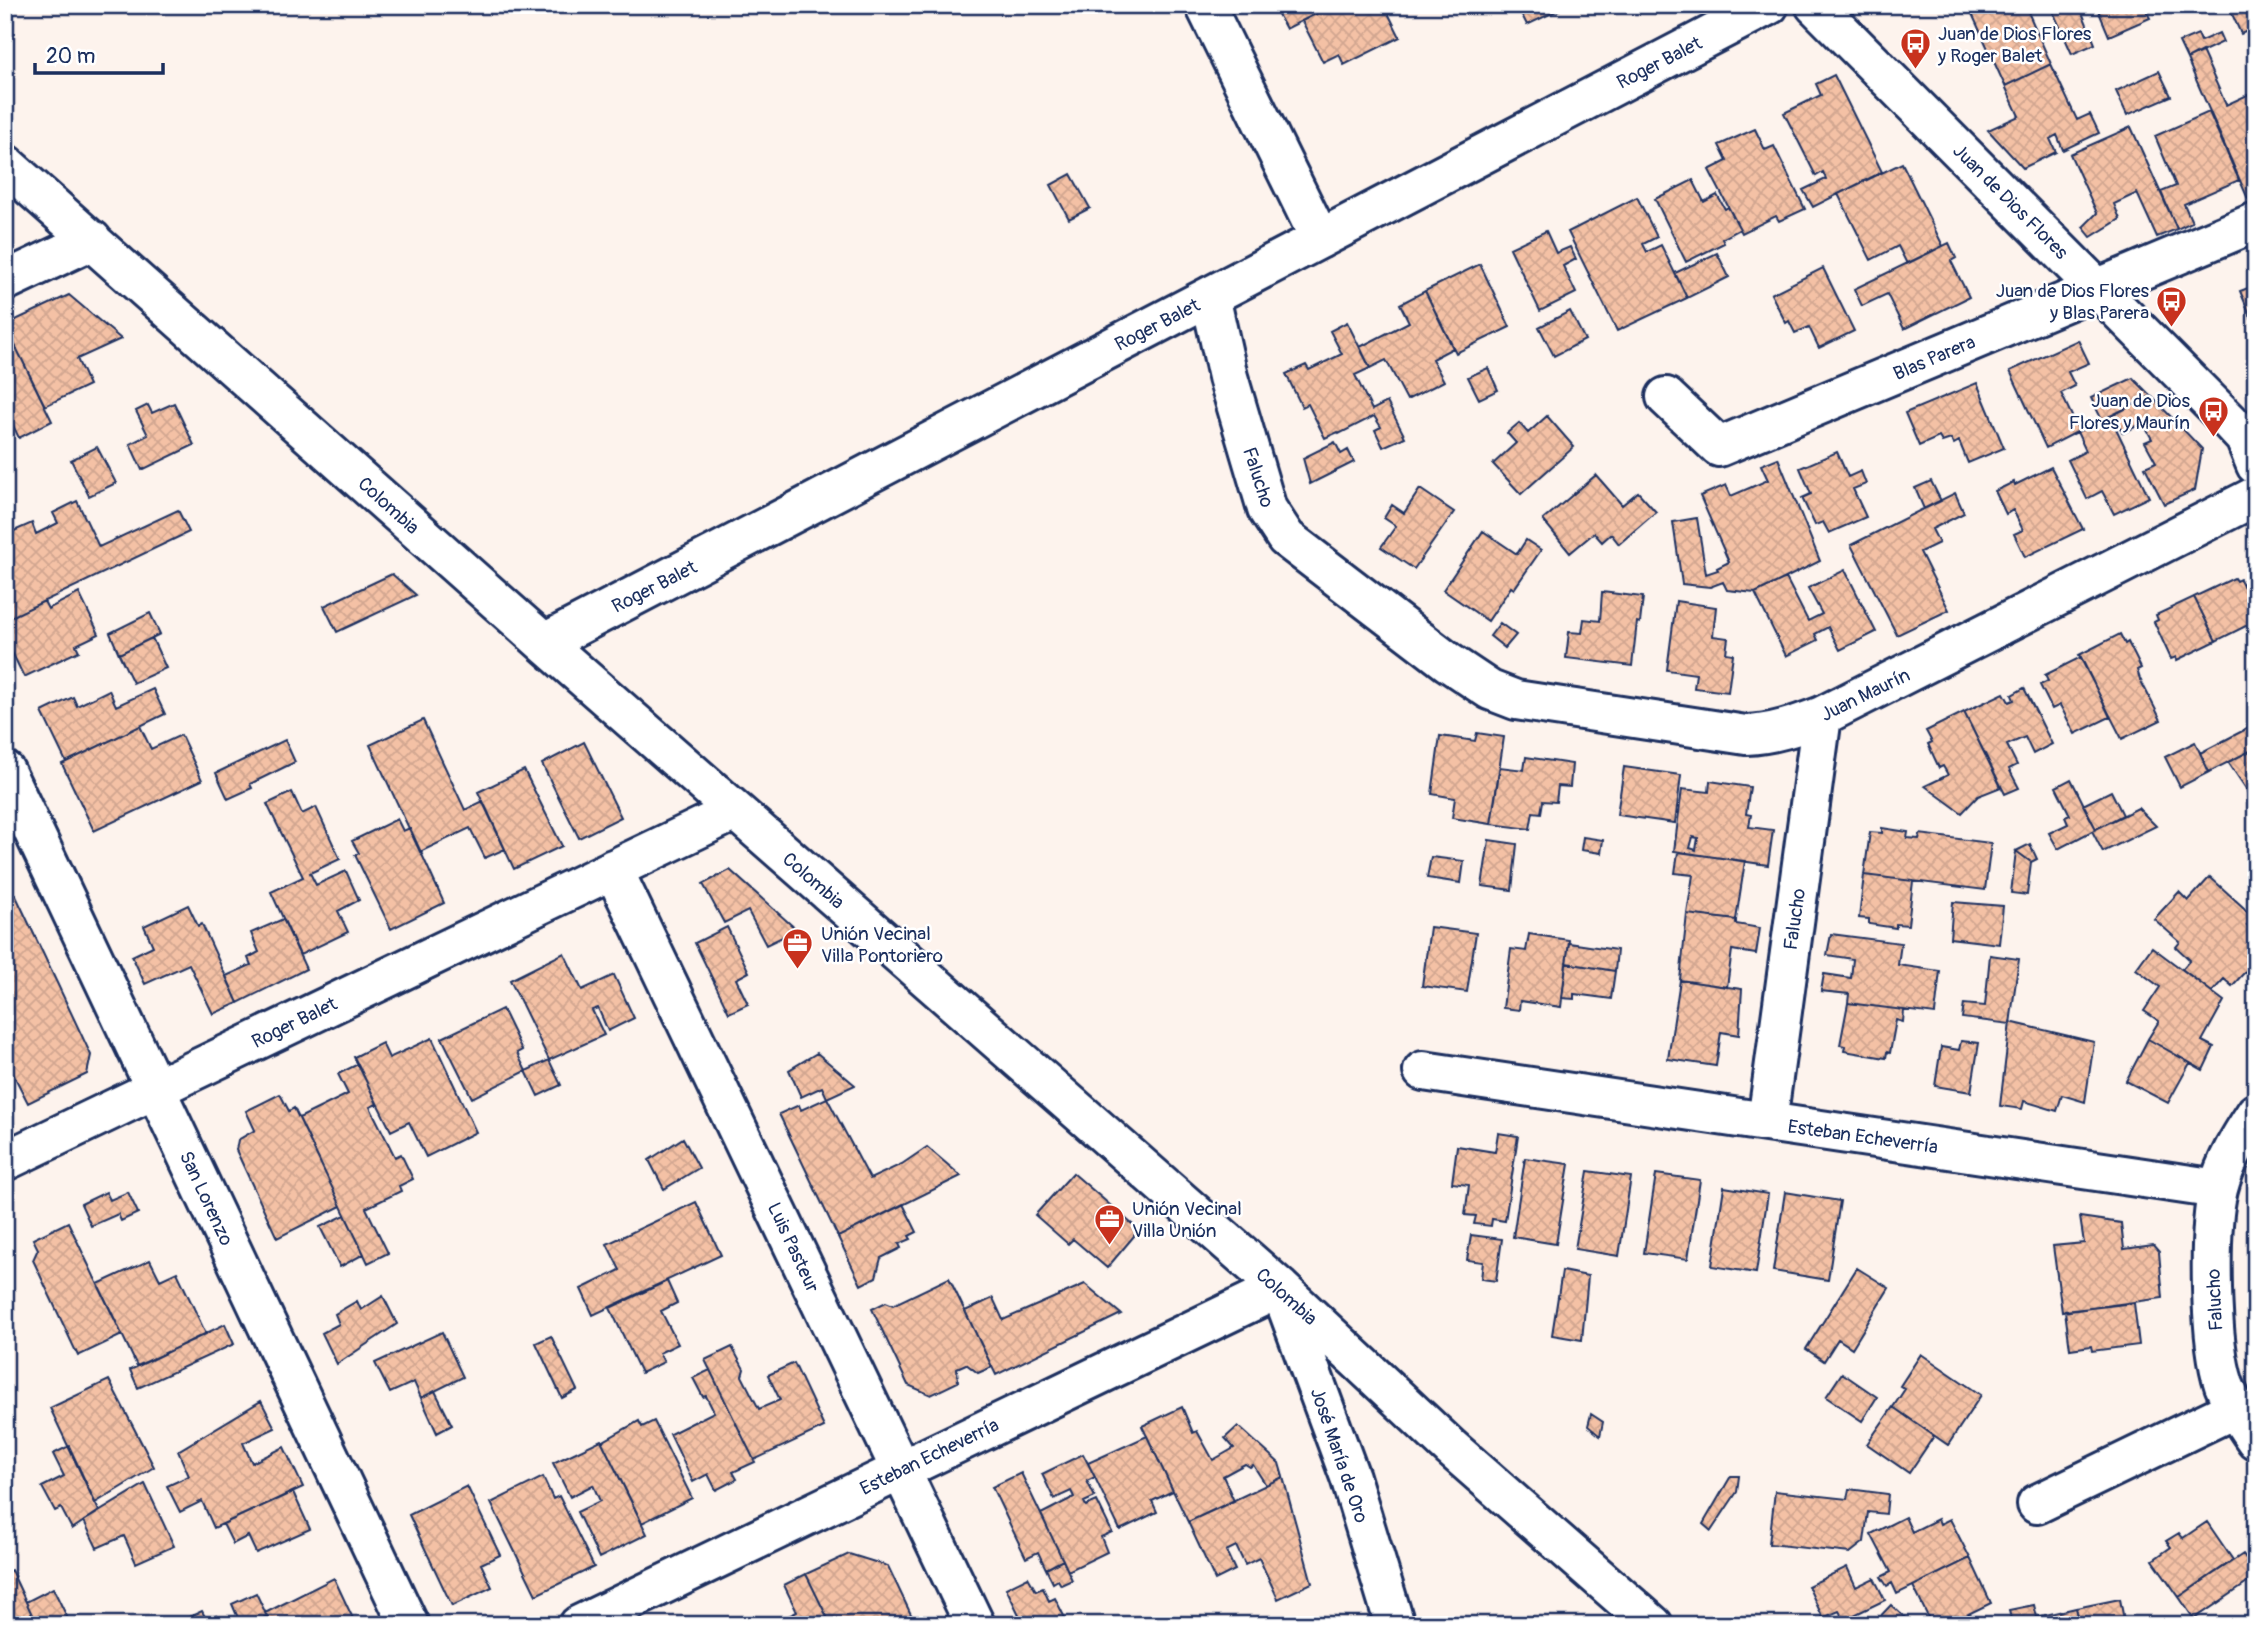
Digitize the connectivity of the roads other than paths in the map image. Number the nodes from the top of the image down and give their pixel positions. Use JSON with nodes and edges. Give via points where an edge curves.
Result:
{"nodes":[{"id":1,"x":1205,"y":5,"type":"edge"},
{"id":2,"x":1769,"y":5,"type":"edge"},
{"id":3,"x":1815,"y":5,"type":"edge"},
{"id":4,"x":5,"y":164,"type":"edge"},
{"id":5,"x":2256,"y":222,"type":"edge"},
{"id":6,"x":1320,"y":239,"type":"junction"},
{"id":7,"x":92,"y":240,"type":"junction"},
{"id":8,"x":5,"y":281,"type":"edge"},
{"id":9,"x":2098,"y":288,"type":"junction"},
{"id":10,"x":1210,"y":296,"type":"junction"},
{"id":11,"x":1666,"y":397,"type":"dead end"},
{"id":12,"x":2256,"y":465,"type":"edge"},
{"id":13,"x":2256,"y":496,"type":"edge"},
{"id":14,"x":544,"y":643,"type":"junction"},
{"id":15,"x":1448,"y":662,"type":"joint"},
{"id":16,"x":1822,"y":716,"type":"junction"},
{"id":17,"x":5,"y":771,"type":"edge"},
{"id":18,"x":736,"y":811,"type":"junction"},
{"id":19,"x":613,"y":869,"type":"junction"},
{"id":20,"x":1423,"y":1071,"type":"dead end"},
{"id":21,"x":155,"y":1089,"type":"junction"},
{"id":22,"x":1767,"y":1122,"type":"junction"},
{"id":23,"x":2252,"y":1125,"type":"edge"},
{"id":24,"x":5,"y":1161,"type":"edge"},
{"id":25,"x":2218,"y":1189,"type":"junction"},
{"id":26,"x":1280,"y":1287,"type":"junction"},
{"id":27,"x":2234,"y":1409,"type":"junction"},
{"id":28,"x":2256,"y":1440,"type":"edge"},
{"id":29,"x":900,"y":1470,"type":"junction"},
{"id":30,"x":2037,"y":1504,"type":"dead end"},
{"id":31,"x":409,"y":1625,"type":"edge"},
{"id":32,"x":579,"y":1625,"type":"edge"},
{"id":33,"x":975,"y":1625,"type":"edge"},
{"id":34,"x":1395,"y":1625,"type":"edge"},
{"id":35,"x":1653,"y":1625,"type":"edge"}],
"edges":[{"from":1,"to":6,"type":"street"},
{"from":2,"to":6,"type":"street","name":"Roger Balet"},
{"from":3,"to":9,"type":"street","name":"Juan de Dios Flores"},
{"from":4,"to":7,"type":"street","name":"Colombia"},
{"from":5,"to":9,"type":"street","name":"Blas Parera"},
{"from":6,"to":10,"type":"street","name":"Roger Balet"},
{"from":7,"to":8,"type":"street"},
{"from":7,"to":14,"type":"street","name":"Colombia"},
{"from":9,"to":11,"type":"street","name":"Blas Parera","via":[[1719,447]]},
{"from":9,"to":12,"type":"street","name":"Juan de Dios Flores","via":[[2245,438]]},
{"from":10,"to":14,"type":"street","name":"Roger Balet"},
{"from":10,"to":15,"type":"street","name":"Falucho","via":[[1266,509],[1286,538]]},
{"from":13,"to":16,"type":"street","name":"Juan Maurín"},
{"from":14,"to":18,"type":"street","name":"Colombia"},
{"from":15,"to":16,"type":"street","name":"Juan Maurín","via":[[1490,690],[1516,700],[1732,733],[1766,734]]},
{"from":16,"to":22,"type":"street","name":"Falucho"},
{"from":17,"to":21,"type":"street","name":"San Lorenzo"},
{"from":18,"to":19,"type":"street","name":"Roger Balet"},
{"from":18,"to":26,"type":"street","name":"Colombia"},
{"from":19,"to":21,"type":"street","name":"Roger Balet"},
{"from":19,"to":29,"type":"street","name":"Luis Pasteur"},
{"from":20,"to":22,"type":"street","name":"Esteban Echeverría"},
{"from":21,"to":24,"type":"street","name":"Roger Balet"},
{"from":21,"to":31,"type":"street","name":"San Lorenzo"},
{"from":22,"to":25,"type":"street","name":"Esteban Echeverría"},
{"from":23,"to":25,"type":"street","via":[[2227,1162]]},
{"from":25,"to":27,"type":"street","name":"Falucho","via":[[2212,1245],[2216,1336],[2223,1383]]},
{"from":26,"to":29,"type":"street","name":"Esteban Echeverría"},
{"from":26,"to":34,"type":"street","name":"José María de Oro","via":[[1350,1477]]},
{"from":26,"to":35,"type":"street","name":"Colombia","via":[[1451,1448]]},
{"from":27,"to":28,"type":"street","name":"Falucho"},
{"from":27,"to":30,"type":"street"},
{"from":29,"to":32,"type":"street","name":"Esteban Echeverría"},
{"from":29,"to":33,"type":"street","name":"Luis Pasteur"}]}
